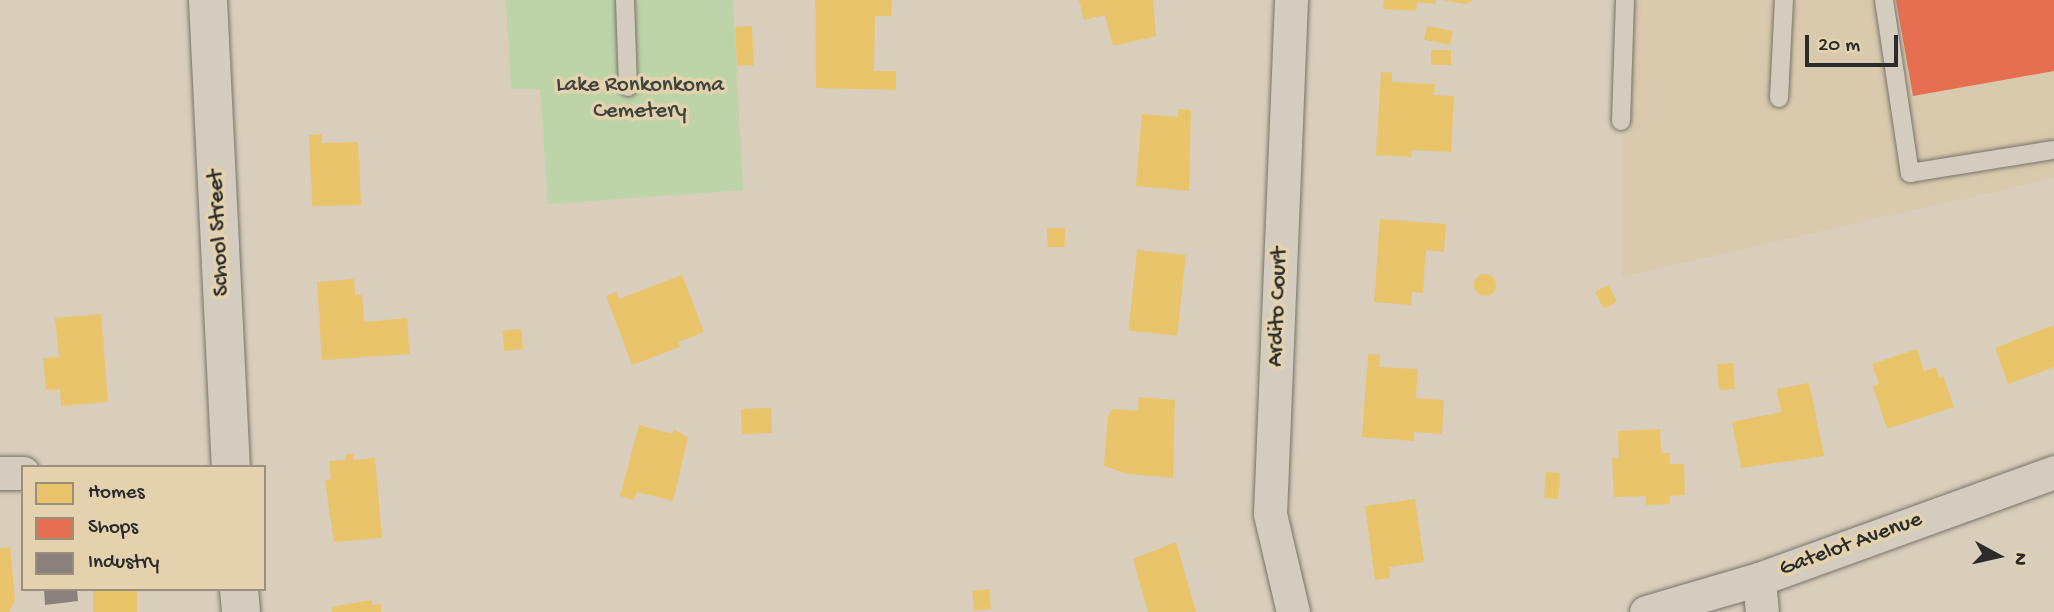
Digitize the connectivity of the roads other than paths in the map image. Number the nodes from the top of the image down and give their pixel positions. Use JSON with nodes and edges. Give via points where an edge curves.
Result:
{"nodes":[{"id":1,"x":208,"y":0,"type":"edge"},
{"id":2,"x":625,"y":0,"type":"edge"},
{"id":3,"x":1291,"y":0,"type":"edge"},
{"id":4,"x":1625,"y":0,"type":"edge"},
{"id":5,"x":1784,"y":0,"type":"edge"},
{"id":6,"x":1884,"y":0,"type":"edge"},
{"id":7,"x":628,"y":87,"type":"dead end"},
{"id":8,"x":1779,"y":98,"type":"dead end"},
{"id":9,"x":1621,"y":121,"type":"dead end"},
{"id":10,"x":2054,"y":150,"type":"edge"},
{"id":11,"x":231,"y":465,"type":"edge"},
{"id":12,"x":2054,"y":471,"type":"edge"},
{"id":13,"x":0,"y":473,"type":"edge"},
{"id":14,"x":21,"y":473,"type":"edge"},
{"id":15,"x":1759,"y":579,"type":"junction"},
{"id":16,"x":239,"y":591,"type":"edge"},
{"id":17,"x":240,"y":612,"type":"edge"},
{"id":18,"x":1293,"y":612,"type":"edge"},
{"id":19,"x":1646,"y":612,"type":"edge"},
{"id":20,"x":1762,"y":612,"type":"edge"}],
"edges":[{"from":1,"to":11,"type":"street","name":"School Street"},
{"from":2,"to":7,"type":"lane"},
{"from":3,"to":18,"type":"street","name":"Ardito Court","via":[[1270,514]]},
{"from":4,"to":9,"type":"lane"},
{"from":5,"to":8,"type":"lane"},
{"from":6,"to":10,"type":"lane","via":[[1910,173]]},
{"from":12,"to":15,"type":"street","name":"Gatelot Avenue"},
{"from":13,"to":14,"type":"street"},
{"from":15,"to":19,"type":"street","name":"Gatelot Avenue"},
{"from":15,"to":20,"type":"street"},
{"from":16,"to":17,"type":"street"}]}
